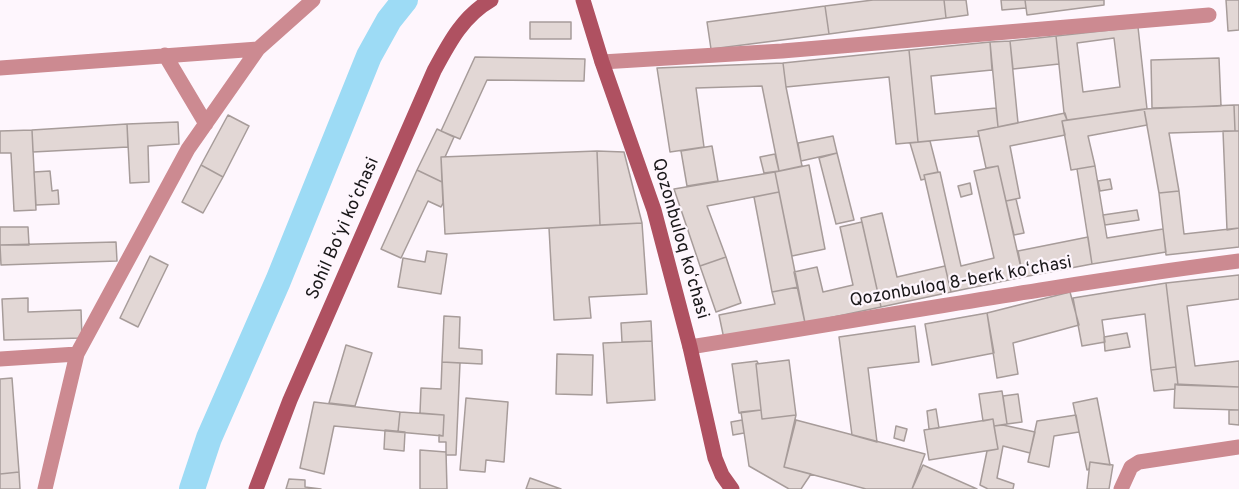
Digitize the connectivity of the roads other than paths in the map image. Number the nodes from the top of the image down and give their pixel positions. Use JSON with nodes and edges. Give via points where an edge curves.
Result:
{"nodes":[{"id":1,"x":313,"y":0,"type":"edge"},
{"id":2,"x":491,"y":0,"type":"edge"},
{"id":3,"x":583,"y":0,"type":"edge"},
{"id":4,"x":1209,"y":15,"type":"dead end"},
{"id":5,"x":258,"y":49,"type":"junction"},
{"id":6,"x":165,"y":56,"type":"junction"},
{"id":7,"x":602,"y":62,"type":"junction"},
{"id":8,"x":0,"y":68,"type":"edge"},
{"id":9,"x":206,"y":123,"type":"junction"},
{"id":10,"x":1239,"y":261,"type":"edge"},
{"id":11,"x":690,"y":347,"type":"junction"},
{"id":12,"x":77,"y":354,"type":"junction"},
{"id":13,"x":0,"y":360,"type":"edge"},
{"id":14,"x":1239,"y":447,"type":"edge"},
{"id":15,"x":45,"y":489,"type":"edge"},
{"id":16,"x":256,"y":489,"type":"edge"},
{"id":17,"x":732,"y":489,"type":"edge"},
{"id":18,"x":1121,"y":489,"type":"edge"}],
"edges":[{"from":1,"to":5,"type":"street"},
{"from":2,"to":16,"type":"main road","name":"Sohil Boʻyi koʻchasi","via":[[461,25],[434,71],[290,400]]},
{"from":3,"to":7,"type":"main road","name":"Qozonbuloq koʻchasi"},
{"from":4,"to":7,"type":"street"},
{"from":5,"to":6,"type":"street"},
{"from":5,"to":9,"type":"street"},
{"from":6,"to":8,"type":"street"},
{"from":6,"to":9,"type":"street"},
{"from":7,"to":11,"type":"main road","name":"Qozonbuloq koʻchasi","via":[[654,210]]},
{"from":9,"to":12,"type":"street","via":[[188,149]]},
{"from":10,"to":11,"type":"street","name":"Qozonbuloq 8-berk koʻchasi","via":[[1103,279]]},
{"from":11,"to":17,"type":"main road","name":"Qozonbuloq koʻchasi","via":[[715,458]]},
{"from":12,"to":13,"type":"street"},
{"from":12,"to":15,"type":"street"},
{"from":14,"to":18,"type":"street","via":[[1139,462],[1131,467]]}]}
